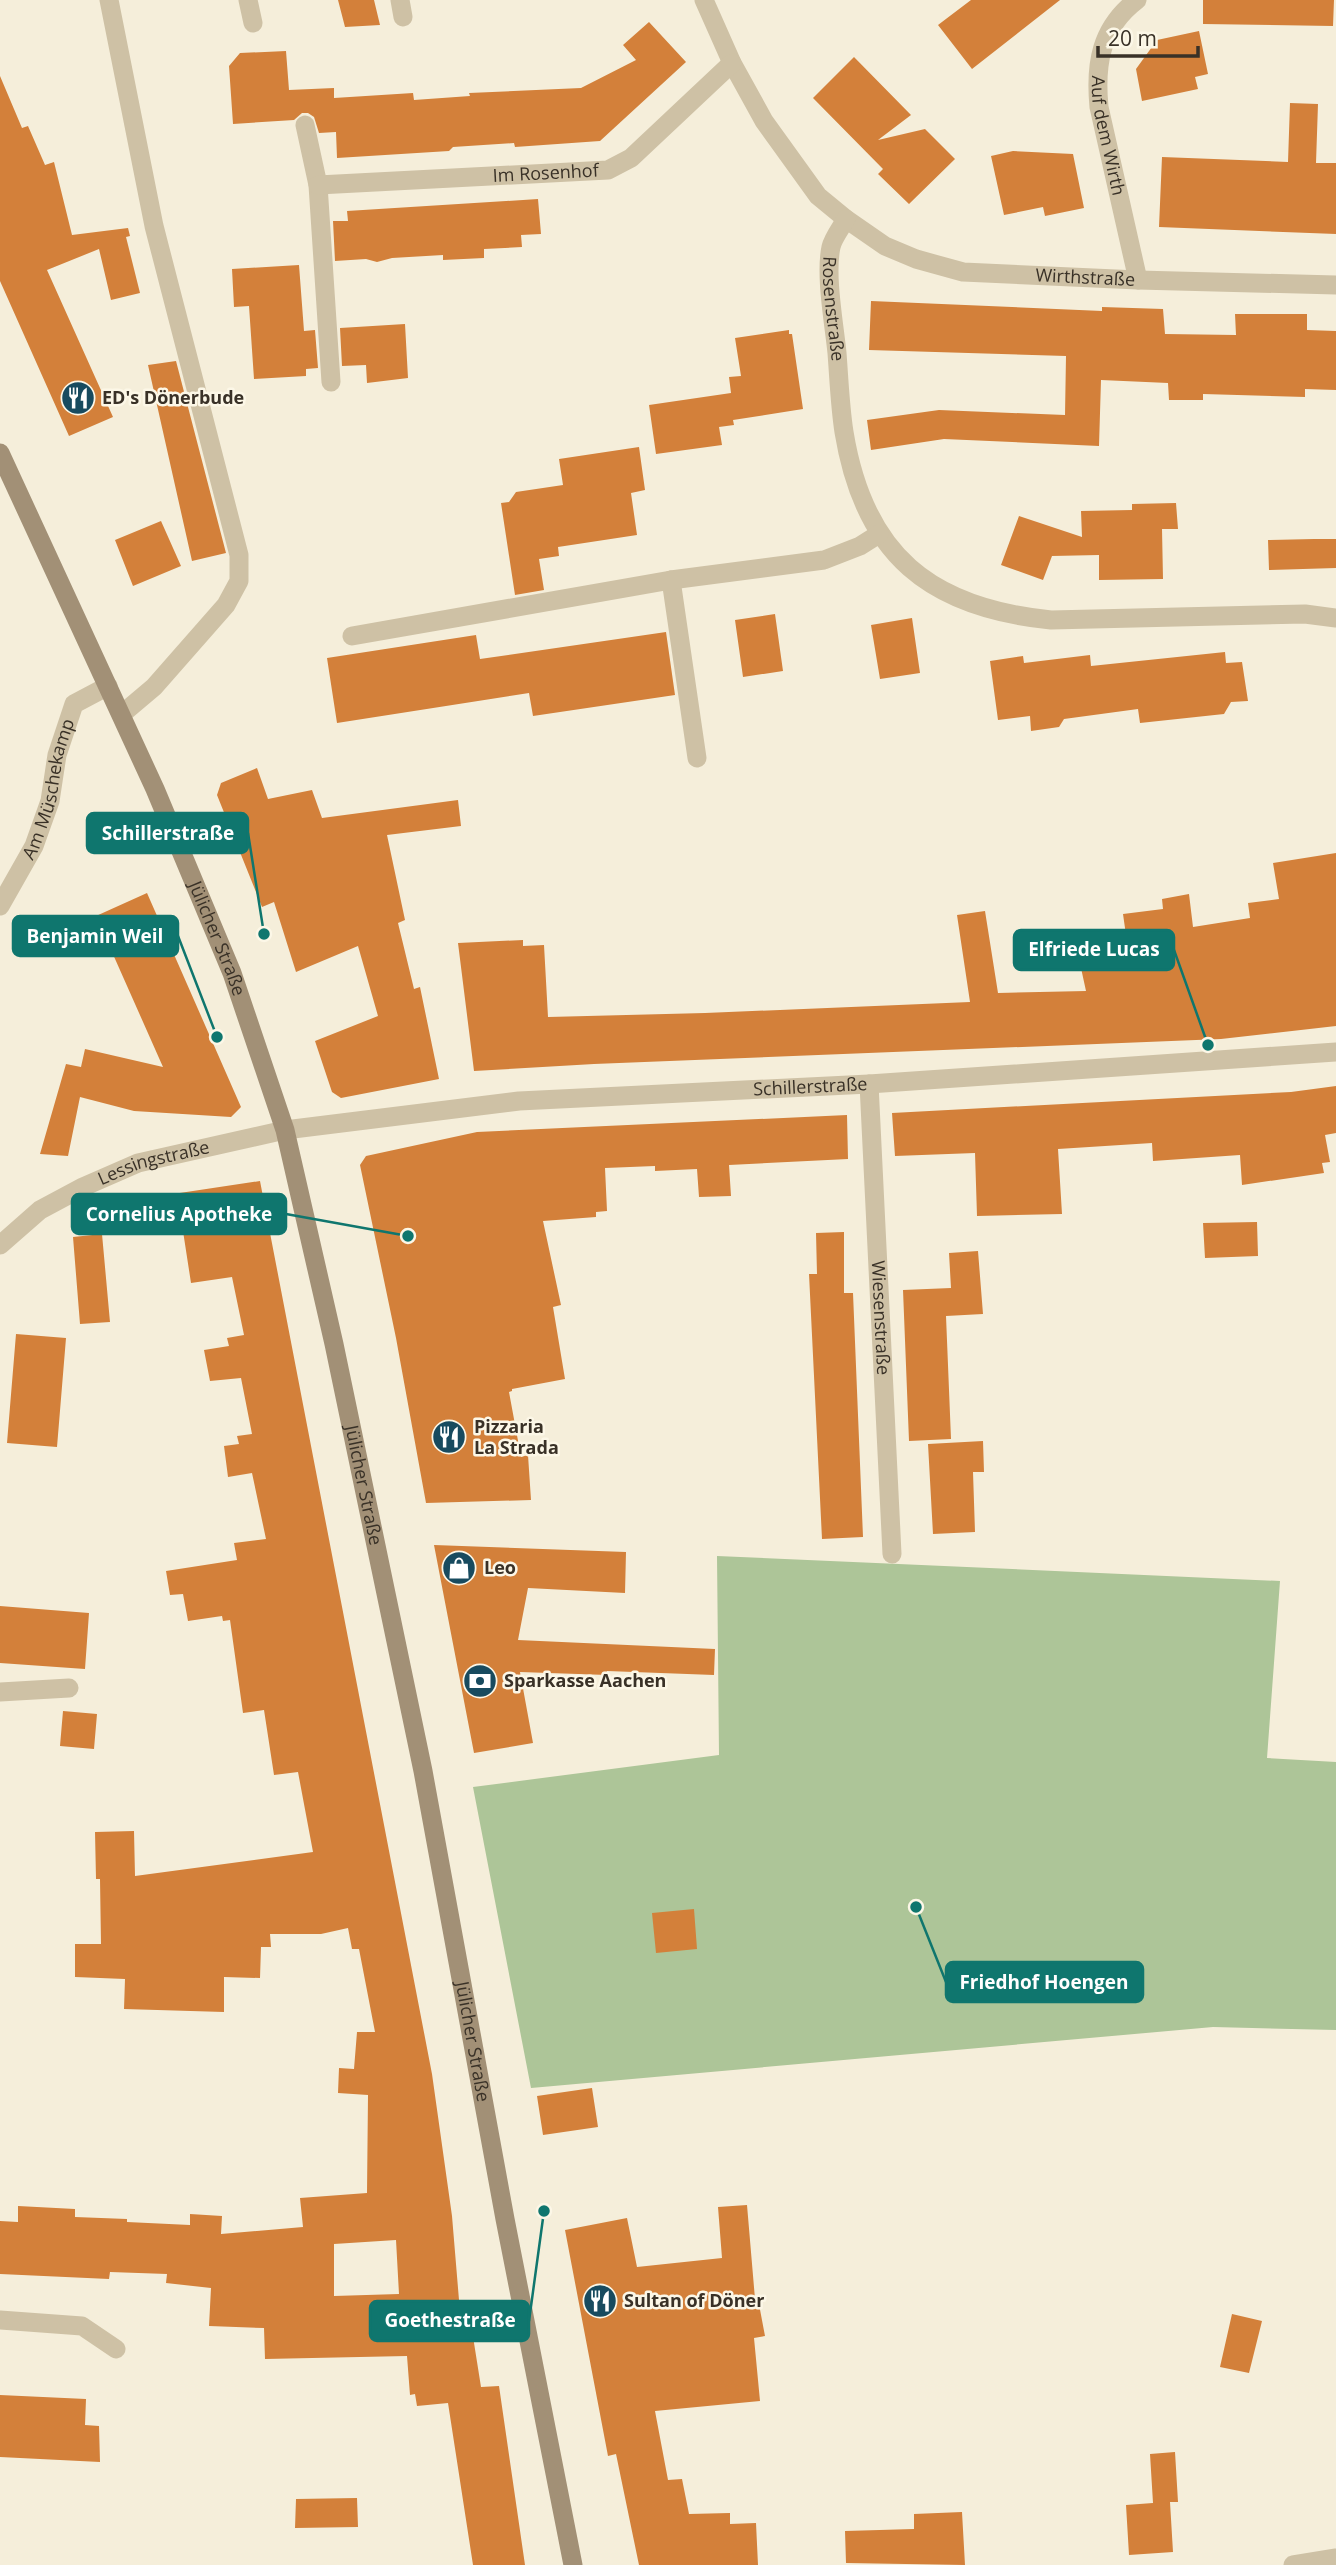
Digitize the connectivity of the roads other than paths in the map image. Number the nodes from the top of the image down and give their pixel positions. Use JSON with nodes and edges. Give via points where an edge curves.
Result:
{"nodes":[{"id":1,"x":109,"y":0,"type":"edge"},
{"id":2,"x":248,"y":0,"type":"edge"},
{"id":3,"x":704,"y":0,"type":"edge"},
{"id":4,"x":1137,"y":0,"type":"edge"},
{"id":5,"x":253,"y":23,"type":"dead end"},
{"id":6,"x":732,"y":63,"type":"junction"},
{"id":7,"x":305,"y":125,"type":"dead end"},
{"id":8,"x":318,"y":186,"type":"junction"},
{"id":9,"x":846,"y":219,"type":"junction"},
{"id":10,"x":1138,"y":280,"type":"junction"},
{"id":11,"x":1336,"y":285,"type":"edge"},
{"id":12,"x":331,"y":382,"type":"dead end"},
{"id":13,"x":0,"y":453,"type":"edge"},
{"id":14,"x":879,"y":534,"type":"junction"},
{"id":15,"x":671,"y":580,"type":"junction"},
{"id":16,"x":1336,"y":618,"type":"edge"},
{"id":17,"x":352,"y":636,"type":"dead end"},
{"id":18,"x":108,"y":686,"type":"junction"},
{"id":19,"x":122,"y":714,"type":"junction"},
{"id":20,"x":697,"y":758,"type":"dead end"},
{"id":21,"x":0,"y":906,"type":"edge"},
{"id":22,"x":1336,"y":1052,"type":"edge"},
{"id":23,"x":869,"y":1084,"type":"junction"},
{"id":24,"x":285,"y":1130,"type":"junction"},
{"id":25,"x":0,"y":1245,"type":"edge"},
{"id":26,"x":892,"y":1554,"type":"dead end"},
{"id":27,"x":69,"y":1688,"type":"dead end"},
{"id":28,"x":0,"y":1692,"type":"edge"},
{"id":29,"x":0,"y":2320,"type":"edge"},
{"id":30,"x":116,"y":2350,"type":"dead end"},
{"id":31,"x":1336,"y":2558,"type":"edge"},
{"id":32,"x":573,"y":2565,"type":"edge"},
{"id":33,"x":1293,"y":2565,"type":"edge"}],
"edges":[{"from":1,"to":19,"type":"street","via":[[154,226],[239,555],[239,581],[226,605],[154,687]]},
{"from":2,"to":5,"type":"street"},
{"from":3,"to":6,"type":"street"},
{"from":4,"to":10,"type":"street","name":"Auf dem Wirth","via":[[1100,52],[1097,81]]},
{"from":6,"to":8,"type":"street","name":"Im Rosenhof","via":[[631,158],[608,170]]},
{"from":6,"to":9,"type":"street","via":[[764,121],[818,196]]},
{"from":7,"to":8,"type":"street"},
{"from":8,"to":12,"type":"street"},
{"from":9,"to":10,"type":"street","name":"Wirthstraße","via":[[885,246],[963,272]]},
{"from":9,"to":14,"type":"street","name":"Rosenstraße","via":[[831,246],[830,278],[844,432],[866,510]]},
{"from":10,"to":11,"type":"street","name":"Wirthstraße"},
{"from":13,"to":18,"type":"main road","name":"Jülicher Straße"},
{"from":14,"to":15,"type":"street","via":[[824,561]]},
{"from":14,"to":16,"type":"street","name":"Rosenstraße","via":[[907,567],[940,592],[1013,617],[1305,614]]},
{"from":15,"to":17,"type":"street"},
{"from":15,"to":20,"type":"street"},
{"from":18,"to":19,"type":"main road","name":"Jülicher Straße"},
{"from":18,"to":21,"type":"street","name":"Am Müschekamp","via":[[74,704],[34,846]]},
{"from":19,"to":24,"type":"main road","name":"Jülicher Straße","via":[[232,973]]},
{"from":22,"to":23,"type":"street","name":"Schillerstraße"},
{"from":23,"to":24,"type":"street","name":"Schillerstraße","via":[[519,1101]]},
{"from":23,"to":26,"type":"street","name":"Wiesenstraße"},
{"from":24,"to":25,"type":"street","name":"Lessingstraße","via":[[138,1163],[40,1210]]},
{"from":24,"to":32,"type":"main road","name":"Jülicher Straße","via":[[423,1771]]},
{"from":27,"to":28,"type":"street"},
{"from":29,"to":30,"type":"street","via":[[82,2326]]},
{"from":31,"to":33,"type":"street"}]}
